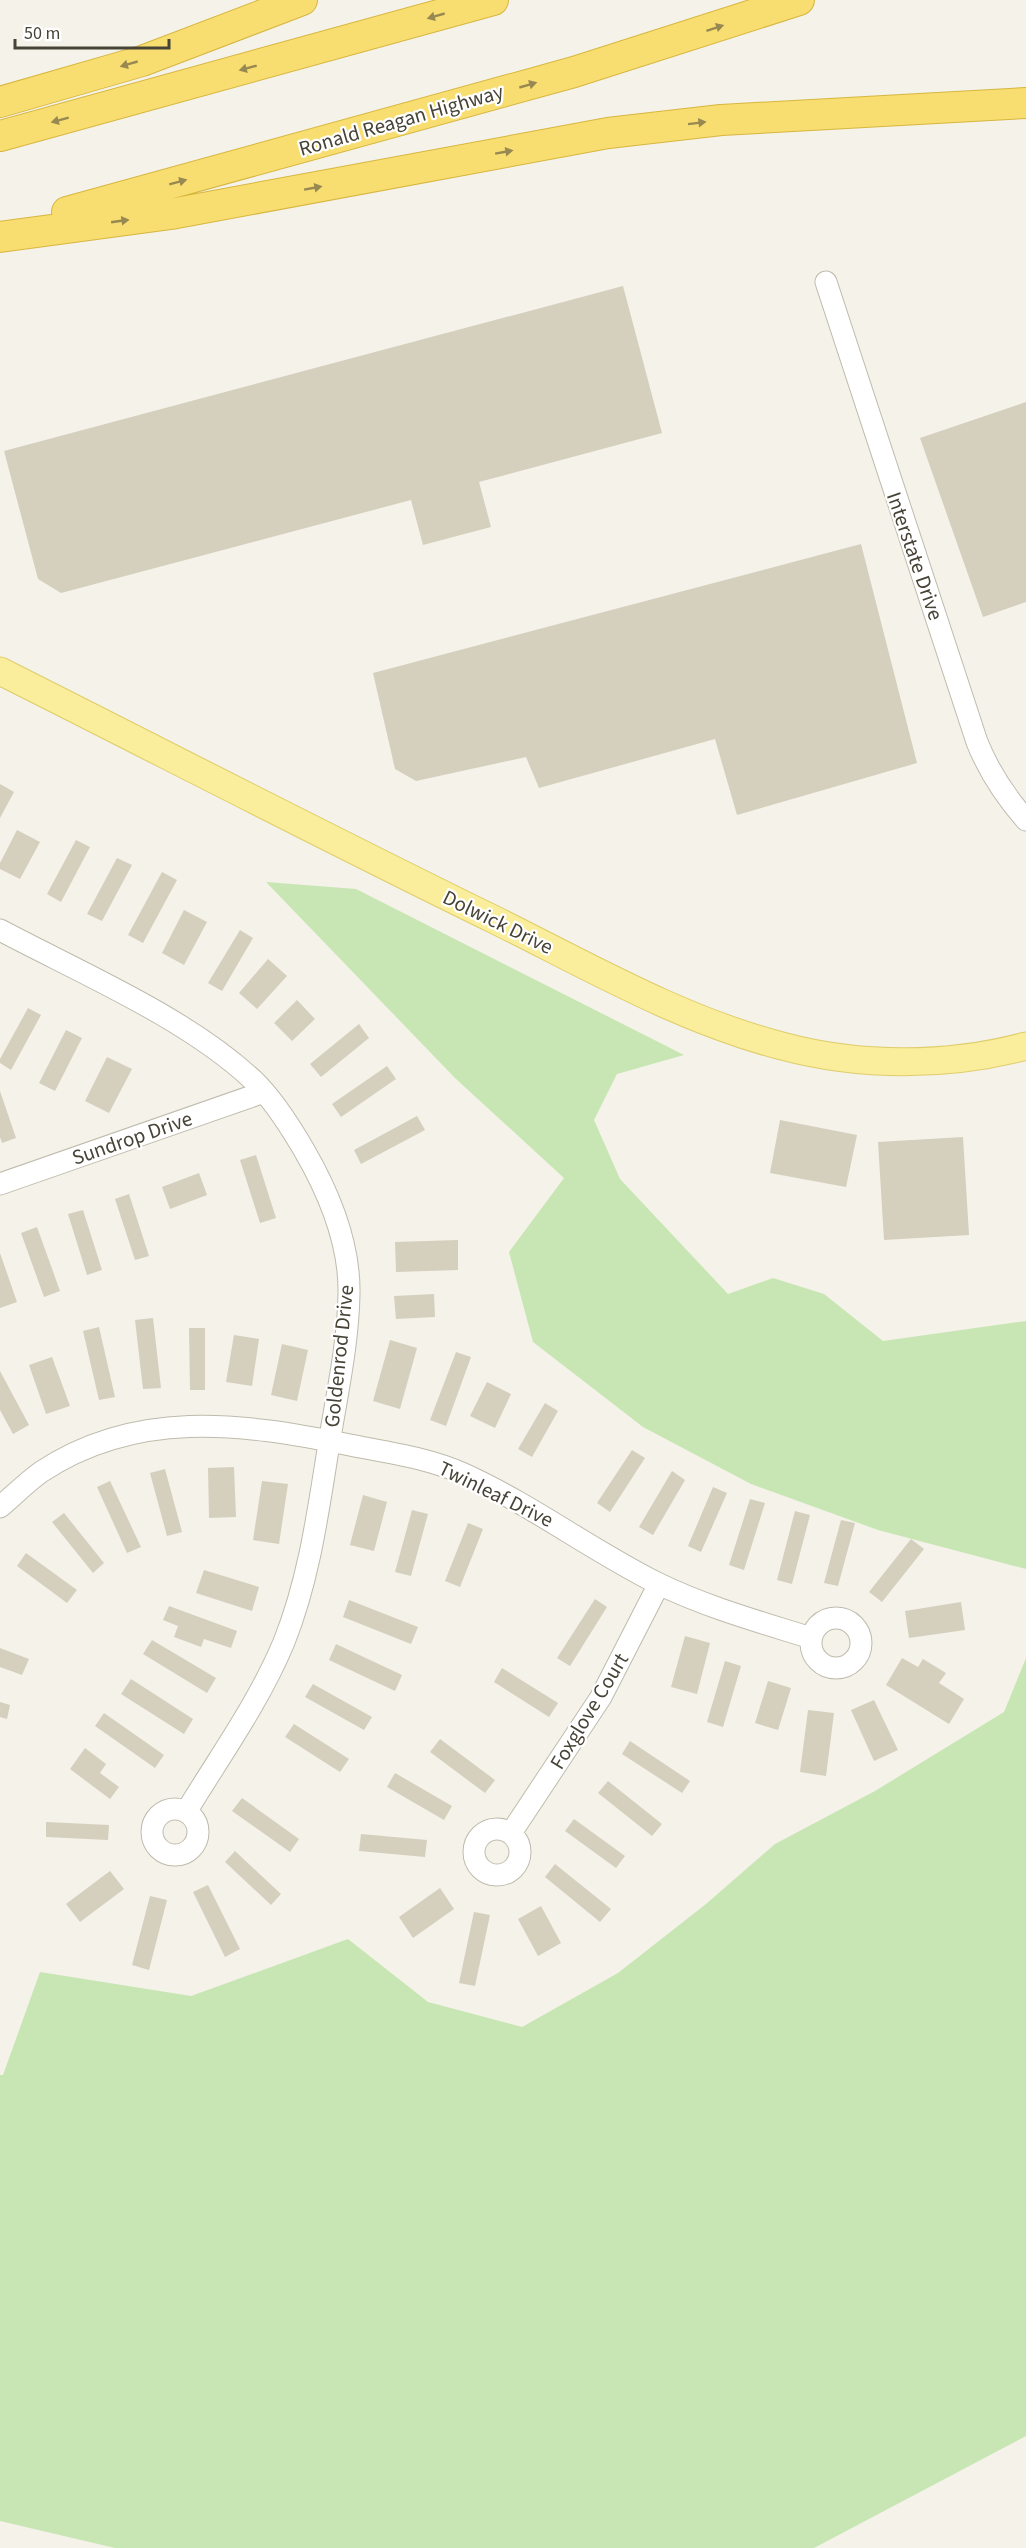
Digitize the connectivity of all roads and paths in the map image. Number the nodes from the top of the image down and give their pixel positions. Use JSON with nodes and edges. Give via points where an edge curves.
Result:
{"nodes":[{"id":1,"x":302,"y":0,"type":"edge"},
{"id":2,"x":493,"y":0,"type":"edge"},
{"id":3,"x":799,"y":0,"type":"edge"},
{"id":4,"x":0,"y":102,"type":"edge"},
{"id":5,"x":1026,"y":103,"type":"edge"},
{"id":6,"x":0,"y":136,"type":"edge"},
{"id":7,"x":0,"y":230,"type":"edge"},
{"id":8,"x":0,"y":237,"type":"edge"},
{"id":9,"x":826,"y":282,"type":"dead end"},
{"id":10,"x":0,"y":671,"type":"edge"},
{"id":11,"x":1026,"y":820,"type":"edge"},
{"id":12,"x":0,"y":930,"type":"edge"},
{"id":13,"x":1026,"y":1046,"type":"edge"},
{"id":14,"x":264,"y":1092,"type":"junction"},
{"id":15,"x":0,"y":1184,"type":"edge"},
{"id":16,"x":329,"y":1441,"type":"junction"},
{"id":17,"x":0,"y":1507,"type":"edge"},
{"id":18,"x":659,"y":1584,"type":"junction"},
{"id":19,"x":811,"y":1638,"type":"dead end"},
{"id":20,"x":186,"y":1812,"type":"dead end"},
{"id":21,"x":511,"y":1833,"type":"dead end"}],
"edges":[{"from":1,"to":4,"type":"highway","one_way":true,"via":[[142,61]]},
{"from":2,"to":6,"type":"highway","one_way":true},
{"from":7,"to":3,"type":"highway","name":"Ronald Reagan Highway","one_way":true,"via":[[574,72]]},
{"from":8,"to":5,"type":"highway","one_way":true,"via":[[171,214],[608,133],[733,119]]},
{"from":9,"to":11,"type":"street","name":"Interstate Drive","via":[[977,742],[1003,794]]},
{"from":10,"to":13,"type":"main road","name":"Dolwick Drive","via":[[423,885],[665,1004],[729,1031],[784,1047],[896,1062],[970,1057]]},
{"from":12,"to":14,"type":"street","name":"Goldenrod Drive","via":[[166,1018],[203,1041]]},
{"from":14,"to":15,"type":"street","name":"Sundrop Drive"},
{"from":14,"to":16,"type":"street","name":"Goldenrod Drive","via":[[316,1170],[336,1215],[346,1257],[349,1293],[342,1369]]},
{"from":16,"to":17,"type":"street","name":"Twinleaf Drive","via":[[199,1424],[145,1431],[77,1452],[40,1472]]},
{"from":16,"to":18,"type":"street","name":"Twinleaf Drive","via":[[425,1460],[462,1473],[533,1509]]},
{"from":16,"to":20,"type":"street","name":"Goldenrod Drive","via":[[304,1583],[284,1642],[258,1695]]},
{"from":18,"to":19,"type":"street","name":"Twinleaf Drive","via":[[724,1611]]},
{"from":18,"to":21,"type":"street","name":"Foxglove Court","via":[[601,1697]]}]}
